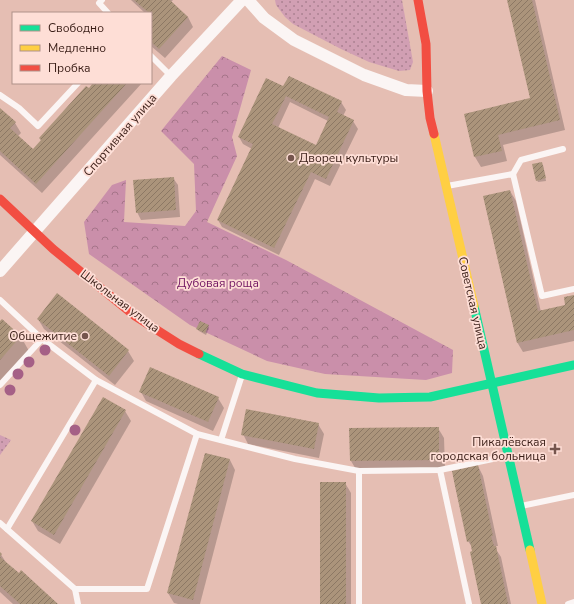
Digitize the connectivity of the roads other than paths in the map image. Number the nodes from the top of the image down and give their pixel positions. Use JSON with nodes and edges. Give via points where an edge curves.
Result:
{"nodes":[{"id":1,"x":102,"y":0,"type":"edge"},
{"id":2,"x":242,"y":0,"type":"edge"},
{"id":3,"x":248,"y":0,"type":"edge"},
{"id":4,"x":418,"y":0,"type":"edge"},
{"id":5,"x":107,"y":12,"type":"edge"},
{"id":6,"x":152,"y":57,"type":"edge"},
{"id":7,"x":171,"y":76,"type":"junction"},
{"id":8,"x":77,"y":84,"type":"edge"},
{"id":9,"x":427,"y":91,"type":"junction"},
{"id":10,"x":0,"y":95,"type":"edge"},
{"id":11,"x":563,"y":150,"type":"dead end"},
{"id":12,"x":512,"y":174,"type":"junction"},
{"id":13,"x":446,"y":186,"type":"junction"},
{"id":14,"x":0,"y":199,"type":"edge"},
{"id":15,"x":35,"y":232,"type":"junction"},
{"id":16,"x":0,"y":271,"type":"edge"},
{"id":17,"x":574,"y":289,"type":"edge"},
{"id":18,"x":0,"y":300,"type":"edge"},
{"id":19,"x":42,"y":339,"type":"junction"},
{"id":20,"x":574,"y":365,"type":"edge"},
{"id":21,"x":242,"y":374,"type":"junction"},
{"id":22,"x":96,"y":380,"type":"junction"},
{"id":23,"x":492,"y":383,"type":"junction"},
{"id":24,"x":0,"y":385,"type":"edge"},
{"id":25,"x":197,"y":434,"type":"junction"},
{"id":26,"x":221,"y":440,"type":"junction"},
{"id":27,"x":508,"y":456,"type":"junction"},
{"id":28,"x":440,"y":470,"type":"junction"},
{"id":29,"x":359,"y":471,"type":"junction"},
{"id":30,"x":574,"y":495,"type":"edge"},
{"id":31,"x":520,"y":506,"type":"junction"},
{"id":32,"x":0,"y":523,"type":"edge"},
{"id":33,"x":7,"y":529,"type":"junction"},
{"id":34,"x":75,"y":590,"type":"junction"},
{"id":35,"x":574,"y":602,"type":"edge"},
{"id":36,"x":78,"y":604,"type":"edge"},
{"id":37,"x":359,"y":604,"type":"edge"},
{"id":38,"x":469,"y":604,"type":"edge"},
{"id":39,"x":542,"y":604,"type":"edge"},
{"id":40,"x":568,"y":604,"type":"edge"}],
"edges":[{"from":1,"to":5,"type":"lane","via":[[99,3]]},
{"from":2,"to":7,"type":"street","name":"Спортивная улица"},
{"from":3,"to":9,"type":"street","via":[[264,18],[294,40],[364,75],[406,90]]},
{"from":4,"to":9,"type":"street","name":"Советская улица","via":[[426,44]]},
{"from":6,"to":7,"type":"lane"},
{"from":7,"to":15,"type":"street","name":"Спортивная улица"},
{"from":8,"to":10,"type":"lane","via":[[38,126]]},
{"from":9,"to":13,"type":"street","name":"Советская улица","via":[[430,118]]},
{"from":11,"to":12,"type":"lane","via":[[521,160]]},
{"from":12,"to":13,"type":"lane"},
{"from":12,"to":17,"type":"lane","via":[[542,296]]},
{"from":13,"to":23,"type":"street","name":"Советская улица"},
{"from":14,"to":15,"type":"street","name":"Школьная улица"},
{"from":15,"to":16,"type":"street","name":"Спортивная улица"},
{"from":15,"to":21,"type":"street","name":"Школьная улица","via":[[135,316],[180,344]]},
{"from":18,"to":19,"type":"lane"},
{"from":19,"to":22,"type":"lane"},
{"from":19,"to":24,"type":"lane"},
{"from":20,"to":23,"type":"street","name":"Школьная улица"},
{"from":21,"to":23,"type":"street","name":"Школьная улица","via":[[317,393],[379,398],[430,397]]},
{"from":21,"to":26,"type":"lane"},
{"from":22,"to":25,"type":"lane"},
{"from":22,"to":33,"type":"lane"},
{"from":23,"to":27,"type":"street","name":"Советская улица"},
{"from":25,"to":26,"type":"lane"},
{"from":25,"to":34,"type":"lane","via":[[147,590]]},
{"from":26,"to":29,"type":"lane","via":[[295,459]]},
{"from":27,"to":28,"type":"lane"},
{"from":27,"to":31,"type":"street","name":"Советская улица"},
{"from":28,"to":29,"type":"lane"},
{"from":28,"to":38,"type":"lane"},
{"from":29,"to":37,"type":"lane"},
{"from":30,"to":31,"type":"lane"},
{"from":31,"to":39,"type":"street","name":"Советская улица"},
{"from":32,"to":33,"type":"lane"},
{"from":33,"to":34,"type":"lane"},
{"from":34,"to":36,"type":"lane"},
{"from":35,"to":40,"type":"lane"}]}
